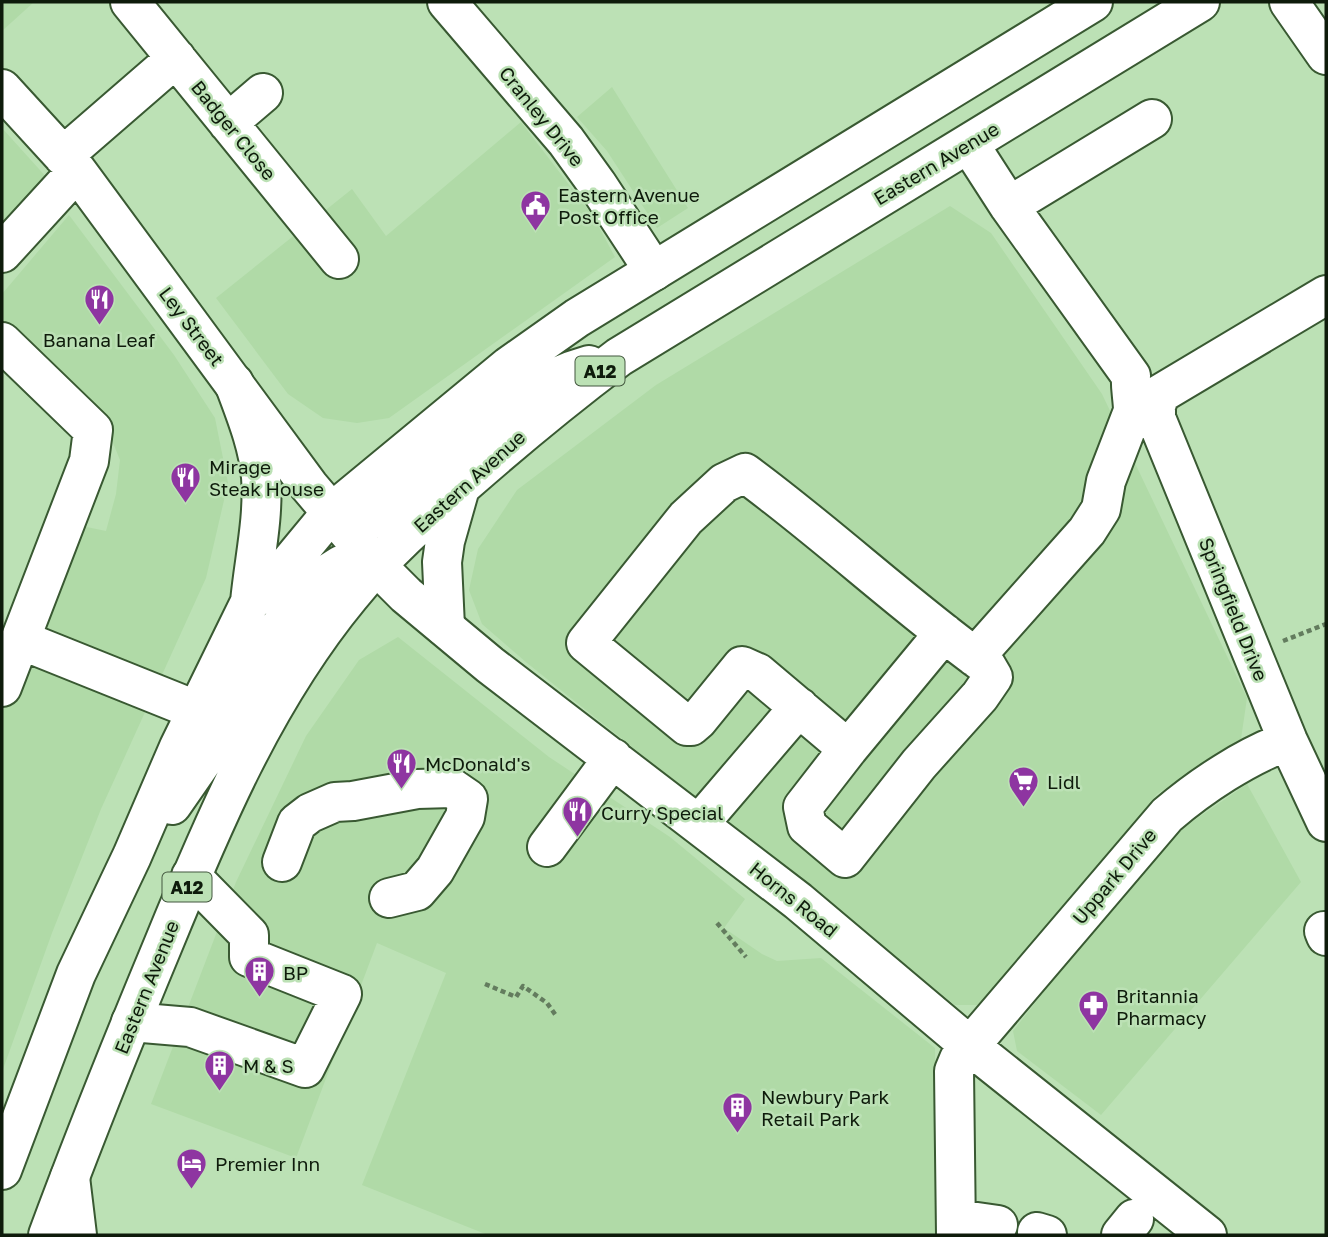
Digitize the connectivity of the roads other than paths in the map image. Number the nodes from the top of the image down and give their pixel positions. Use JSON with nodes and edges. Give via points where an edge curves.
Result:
{"nodes":[{"id":1,"x":130,"y":2,"type":"edge"},
{"id":2,"x":447,"y":2,"type":"edge"},
{"id":3,"x":1093,"y":2,"type":"edge"},
{"id":4,"x":1200,"y":2,"type":"edge"},
{"id":5,"x":1289,"y":2,"type":"edge"},
{"id":6,"x":1326,"y":55,"type":"edge"},
{"id":7,"x":176,"y":58,"type":"junction"},
{"id":8,"x":2,"y":89,"type":"edge"},
{"id":9,"x":263,"y":93,"type":"dead end"},
{"id":10,"x":1152,"y":119,"type":"dead end"},
{"id":11,"x":228,"y":123,"type":"junction"},
{"id":12,"x":969,"y":144,"type":"junction"},
{"id":13,"x":70,"y":163,"type":"junction"},
{"id":14,"x":1009,"y":206,"type":"junction"},
{"id":15,"x":2,"y":253,"type":"edge"},
{"id":16,"x":339,"y":259,"type":"dead end"},
{"id":17,"x":654,"y":271,"type":"junction"},
{"id":18,"x":1326,"y":295,"type":"edge"},
{"id":19,"x":2,"y":342,"type":"edge"},
{"id":20,"x":619,"y":357,"type":"junction"},
{"id":21,"x":234,"y":383,"type":"junction"},
{"id":22,"x":1146,"y":385,"type":"junction"},
{"id":23,"x":460,"y":488,"type":"junction"},
{"id":24,"x":331,"y":513,"type":"junction"},
{"id":25,"x":377,"y":566,"type":"junction"},
{"id":26,"x":250,"y":602,"type":"junction"},
{"id":27,"x":445,"y":627,"type":"junction"},
{"id":28,"x":944,"y":633,"type":"junction"},
{"id":29,"x":21,"y":640,"type":"junction"},
{"id":30,"x":975,"y":657,"type":"junction"},
{"id":31,"x":2,"y":687,"type":"edge"},
{"id":32,"x":799,"y":707,"type":"junction"},
{"id":33,"x":198,"y":711,"type":"junction"},
{"id":34,"x":1288,"y":741,"type":"junction"},
{"id":35,"x":848,"y":749,"type":"junction"},
{"id":36,"x":613,"y":758,"type":"junction"},
{"id":37,"x":1326,"y":822,"type":"edge"},
{"id":38,"x":699,"y":824,"type":"junction"},
{"id":39,"x":547,"y":847,"type":"dead end"},
{"id":40,"x":132,"y":856,"type":"junction"},
{"id":41,"x":282,"y":862,"type":"dead end"},
{"id":42,"x":191,"y":876,"type":"junction"},
{"id":43,"x":403,"y":894,"type":"dead end"},
{"id":44,"x":131,"y":1022,"type":"junction"},
{"id":45,"x":970,"y":1046,"type":"junction"},
{"id":46,"x":2,"y":1167,"type":"edge"},
{"id":47,"x":70,"y":1177,"type":"junction"},
{"id":48,"x":998,"y":1225,"type":"dead end"},
{"id":49,"x":956,"y":1227,"type":"edge"},
{"id":50,"x":48,"y":1235,"type":"edge"},
{"id":51,"x":77,"y":1235,"type":"edge"},
{"id":52,"x":1207,"y":1235,"type":"edge"}],
"edges":[{"from":1,"to":7,"type":"main road","name":"Badger Close"},
{"from":2,"to":17,"type":"main road","name":"Cranley Drive","via":[[566,141]]},
{"from":3,"to":17,"type":"main road"},
{"from":4,"to":12,"type":"main road","name":"Eastern Avenue","number":"A12"},
{"from":5,"to":6,"type":"main road"},
{"from":7,"to":11,"type":"main road","name":"Badger Close"},
{"from":7,"to":13,"type":"main road"},
{"from":8,"to":13,"type":"main road","name":"Ley Street"},
{"from":9,"to":11,"type":"main road"},
{"from":10,"to":14,"type":"main road"},
{"from":11,"to":16,"type":"main road","name":"Badger Close"},
{"from":12,"to":14,"type":"main road"},
{"from":12,"to":20,"type":"main road","name":"Eastern Avenue","number":"A12"},
{"from":13,"to":15,"type":"main road"},
{"from":13,"to":21,"type":"main road","name":"Ley Street"},
{"from":14,"to":22,"type":"main road"},
{"from":17,"to":24,"type":"main road","via":[[509,366]]},
{"from":18,"to":22,"type":"main road"},
{"from":19,"to":29,"type":"main road","via":[[93,430],[89,461]]},
{"from":20,"to":23,"type":"main road","name":"Eastern Avenue","number":"A12","via":[[543,415]]},
{"from":20,"to":24,"type":"main road","via":[[535,385],[505,406],[381,517],[362,522]]},
{"from":21,"to":24,"type":"main road","name":"Ley Street"},
{"from":21,"to":26,"type":"main road","via":[[261,475],[261,519]]},
{"from":22,"to":30,"type":"main road","via":[[1130,389],[1132,411],[1106,481],[1101,509],[1087,531]]},
{"from":22,"to":34,"type":"main road","name":"Springfield Drive"},
{"from":23,"to":25,"type":"main road","name":"Eastern Avenue","number":"A12"},
{"from":23,"to":27,"type":"main road","via":[[444,552]]},
{"from":24,"to":25,"type":"main road","name":"Ley Street"},
{"from":24,"to":26,"type":"main road","via":[[273,583]]},
{"from":25,"to":27,"type":"main road","name":"Horns Road"},
{"from":25,"to":40,"type":"main road","via":[[341,565],[320,579],[272,639],[190,782]]},
{"from":25,"to":42,"type":"main road","name":"Eastern Avenue","number":"A12","via":[[330,621],[278,698]]},
{"from":26,"to":33,"type":"main road"},
{"from":27,"to":36,"type":"main road","name":"Horns Road"},
{"from":28,"to":30,"type":"main road"},
{"from":28,"to":32,"type":"main road","via":[[745,473],[734,478],[686,518],[586,643],[687,726],[698,720],[742,666],[751,668]]},
{"from":28,"to":35,"type":"main road"},
{"from":29,"to":31,"type":"main road"},
{"from":29,"to":33,"type":"main road"},
{"from":30,"to":35,"type":"main road","via":[[993,677],[845,858],[807,827],[803,807]]},
{"from":32,"to":35,"type":"main road"},
{"from":32,"to":38,"type":"main road"},
{"from":33,"to":40,"type":"main road"},
{"from":34,"to":37,"type":"main road","name":"Springfield Drive"},
{"from":34,"to":45,"type":"main road","name":"Uppark Drive","via":[[1202,787],[1167,815]]},
{"from":36,"to":38,"type":"main road","name":"Horns Road"},
{"from":36,"to":39,"type":"main road"},
{"from":38,"to":45,"type":"main road","name":"Horns Road"},
{"from":40,"to":46,"type":"main road","via":[[76,974]]},
{"from":41,"to":43,"type":"main road","via":[[297,822],[335,802],[452,788],[468,799],[465,817],[435,870]]},
{"from":42,"to":44,"type":"main road","name":"Eastern Avenue","number":"A12"},
{"from":42,"to":44,"type":"main road","via":[[249,935],[249,957],[342,994],[305,1068],[190,1027]]},
{"from":44,"to":47,"type":"main road","name":"Eastern Avenue","number":"A12"},
{"from":45,"to":49,"type":"main road","name":"Uppark Drive","via":[[954,1072]]},
{"from":45,"to":52,"type":"main road","name":"Horns Road"},
{"from":47,"to":50,"type":"main road","name":"Eastern Avenue","number":"A12"},
{"from":47,"to":51,"type":"main road"},
{"from":48,"to":49,"type":"main road"}]}
